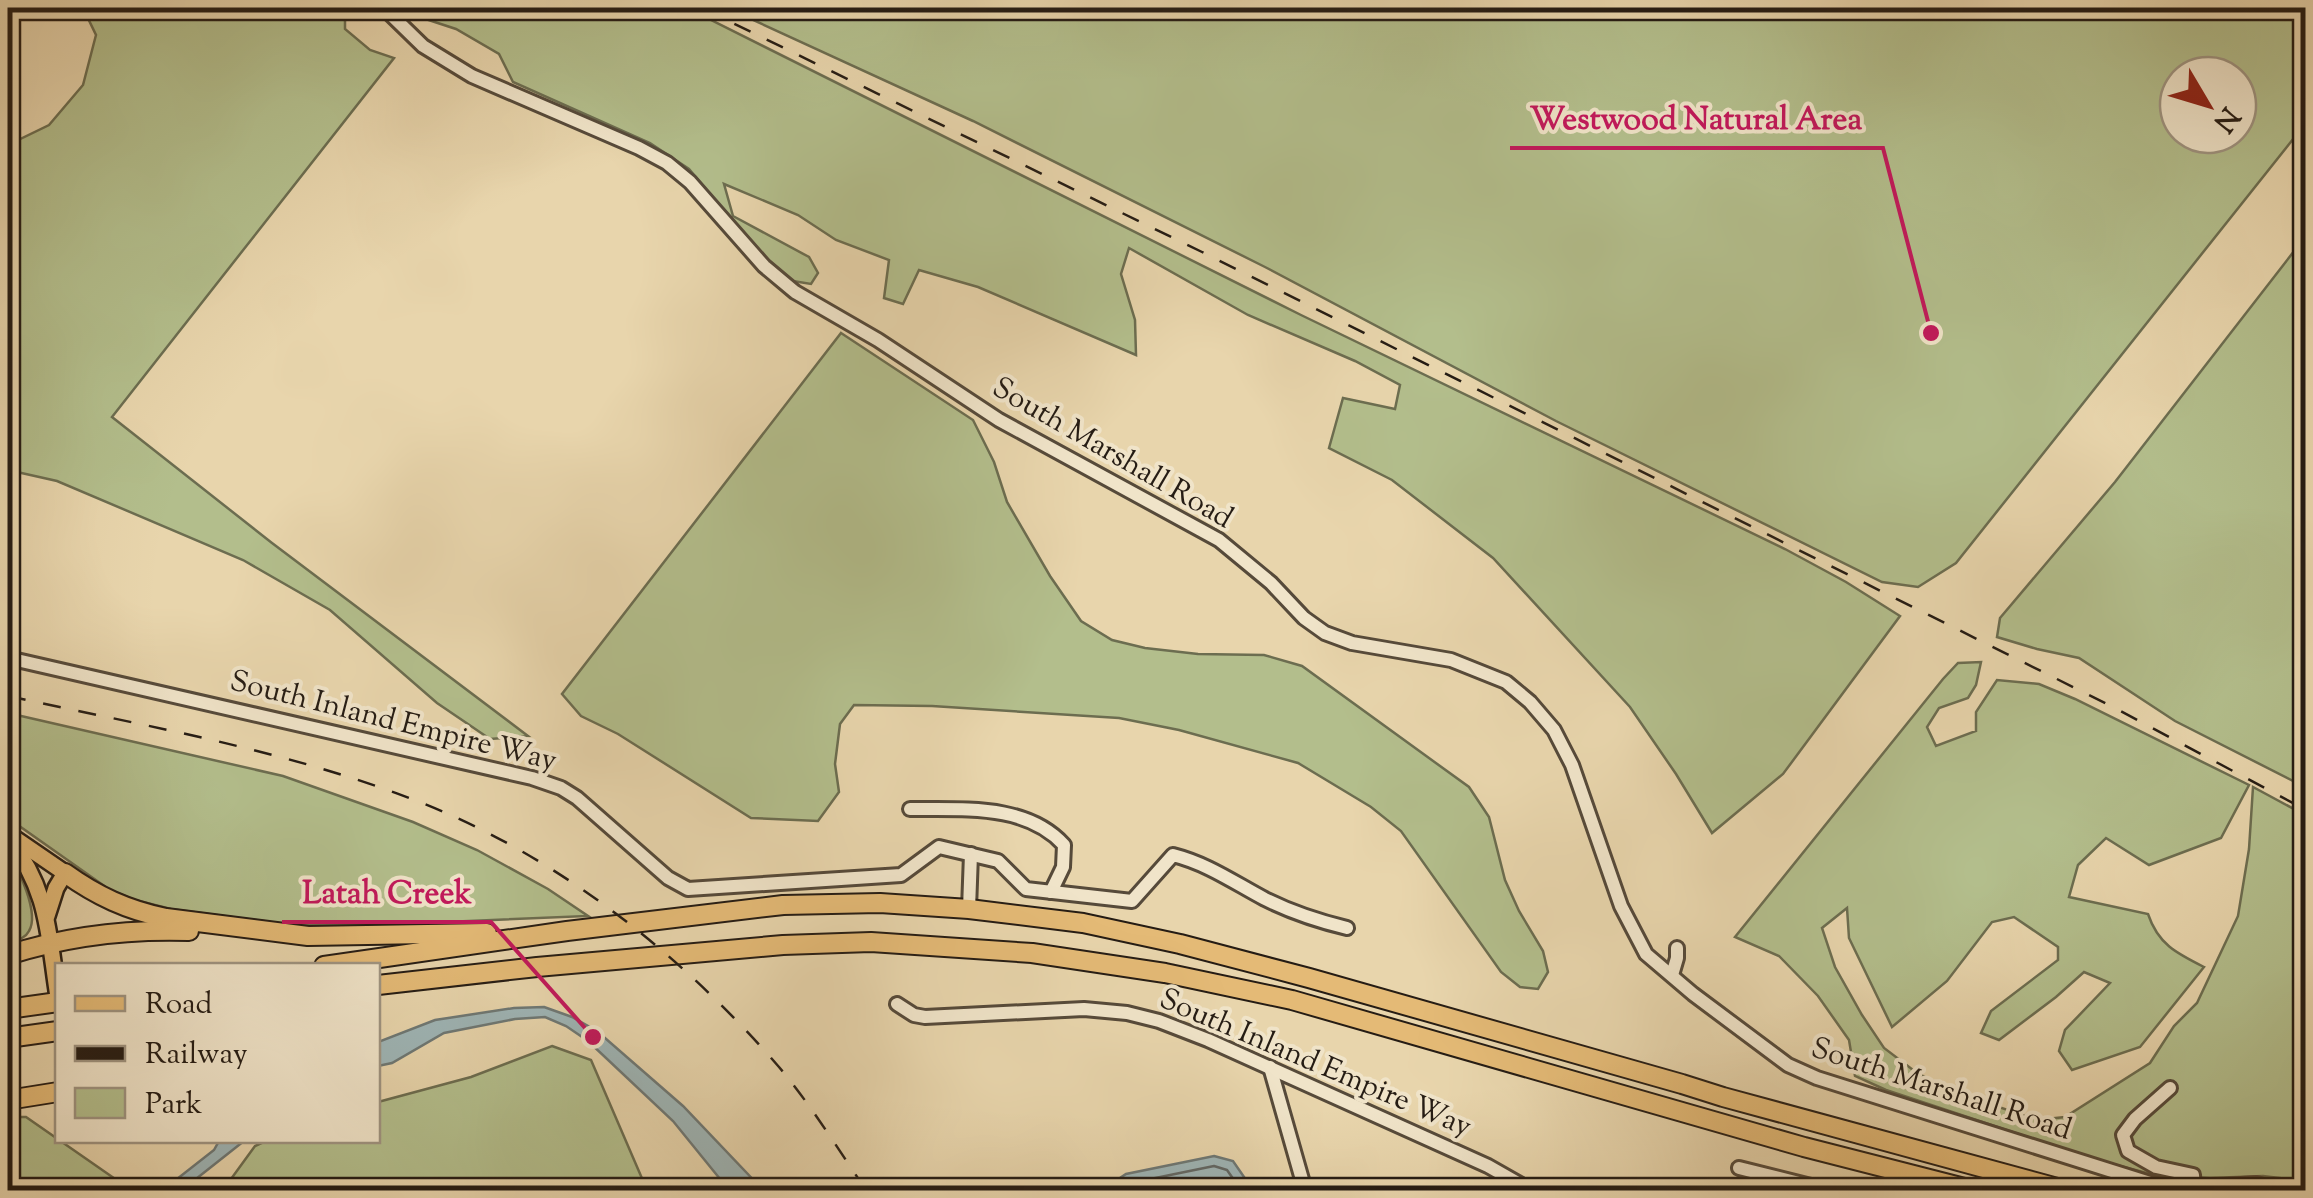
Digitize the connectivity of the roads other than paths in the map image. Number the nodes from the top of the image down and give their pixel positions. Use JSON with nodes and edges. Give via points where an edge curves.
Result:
{"nodes":[{"id":1,"x":384,"y":8,"type":"edge"},
{"id":2,"x":8,"y":658,"type":"edge"},
{"id":3,"x":910,"y":809,"type":"dead end"},
{"id":4,"x":8,"y":836,"type":"edge"},
{"id":5,"x":970,"y":854,"type":"junction"},
{"id":6,"x":65,"y":873,"type":"junction"},
{"id":7,"x":1050,"y":892,"type":"junction"},
{"id":8,"x":969,"y":908,"type":"junction"},
{"id":9,"x":46,"y":920,"type":"junction"},
{"id":10,"x":1347,"y":928,"type":"dead end"},
{"id":11,"x":567,"y":932,"type":"junction"},
{"id":12,"x":288,"y":935,"type":"junction"},
{"id":13,"x":1677,"y":948,"type":"dead end"},
{"id":14,"x":51,"y":951,"type":"junction"},
{"id":15,"x":8,"y":954,"type":"edge"},
{"id":16,"x":345,"y":963,"type":"edge"},
{"id":17,"x":568,"y":964,"type":"junction"},
{"id":18,"x":1672,"y":975,"type":"junction"},
{"id":19,"x":55,"y":979,"type":"edge"},
{"id":20,"x":380,"y":984,"type":"edge"},
{"id":21,"x":380,"y":997,"type":"edge"},
{"id":22,"x":55,"y":1001,"type":"edge"},
{"id":23,"x":896,"y":1004,"type":"dead end"},
{"id":24,"x":8,"y":1009,"type":"edge"},
{"id":25,"x":55,"y":1031,"type":"edge"},
{"id":26,"x":8,"y":1038,"type":"edge"},
{"id":27,"x":1270,"y":1068,"type":"junction"},
{"id":28,"x":1578,"y":1082,"type":"junction"},
{"id":29,"x":2170,"y":1088,"type":"dead end"},
{"id":30,"x":55,"y":1092,"type":"edge"},
{"id":31,"x":1722,"y":1098,"type":"junction"},
{"id":32,"x":8,"y":1100,"type":"edge"},
{"id":33,"x":1739,"y":1168,"type":"dead end"},
{"id":34,"x":2194,"y":1188,"type":"junction"},
{"id":35,"x":1305,"y":1190,"type":"edge"},
{"id":36,"x":1530,"y":1190,"type":"edge"},
{"id":37,"x":1827,"y":1190,"type":"edge"},
{"id":38,"x":1972,"y":1190,"type":"edge"},
{"id":39,"x":2065,"y":1190,"type":"edge"},
{"id":40,"x":2276,"y":1190,"type":"edge"}],
"edges":[{"from":1,"to":18,"type":"street","name":"South Marshall Road","via":[[422,46],[472,76],[667,163],[794,292],[1000,420],[1220,540],[1325,634],[1452,660],[1506,682],[1554,730],[1621,906],[1646,954]]},
{"from":2,"to":5,"type":"street","name":"South Inland Empire Way","via":[[562,788],[688,889],[901,875],[939,847]]},
{"from":3,"to":7,"type":"street","via":[[996,811],[1053,833],[1064,856]]},
{"from":4,"to":6,"type":"main road"},
{"from":4,"to":9,"type":"main road","via":[[31,872]]},
{"from":5,"to":7,"type":"street","via":[[998,862],[1026,890]]},
{"from":5,"to":8,"type":"street"},
{"from":6,"to":9,"type":"main road"},
{"from":6,"to":12,"type":"highway","via":[[143,914]]},
{"from":7,"to":10,"type":"street","via":[[1132,901],[1172,855],[1199,861],[1312,919]]},
{"from":8,"to":11,"type":"highway","via":[[783,905]]},
{"from":8,"to":31,"type":"highway","via":[[1180,944]]},
{"from":9,"to":14,"type":"main road"},
{"from":11,"to":12,"type":"highway"},
{"from":11,"to":16,"type":"highway"},
{"from":12,"to":14,"type":"highway","via":[[102,934]]},
{"from":13,"to":18,"type":"street"},
{"from":14,"to":15,"type":"highway"},
{"from":14,"to":19,"type":"main road"},
{"from":17,"to":20,"type":"highway"},
{"from":17,"to":21,"type":"highway"},
{"from":17,"to":28,"type":"highway","via":[[871,942],[1032,954],[1292,1000]]},
{"from":18,"to":34,"type":"street","name":"South Marshall Road","via":[[1788,1065],[1818,1078],[2150,1183]]},
{"from":22,"to":24,"type":"highway"},
{"from":23,"to":27,"type":"street","name":"South Inland Empire Way","via":[[925,1017],[1127,1013]]},
{"from":25,"to":26,"type":"highway"},
{"from":27,"to":35,"type":"street"},
{"from":27,"to":36,"type":"street","name":"South Inland Empire Way"},
{"from":28,"to":31,"type":"highway","via":[[1593,1067]]},
{"from":28,"to":38,"type":"highway","via":[[1586,1095]]},
{"from":29,"to":34,"type":"street","via":[[2123,1135],[2128,1151],[2156,1167],[2193,1175]]},
{"from":30,"to":32,"type":"highway"},
{"from":31,"to":39,"type":"highway"},
{"from":33,"to":37,"type":"street"},
{"from":34,"to":40,"type":"street","name":"South Marshall Road","via":[[2257,1184]]}]}
